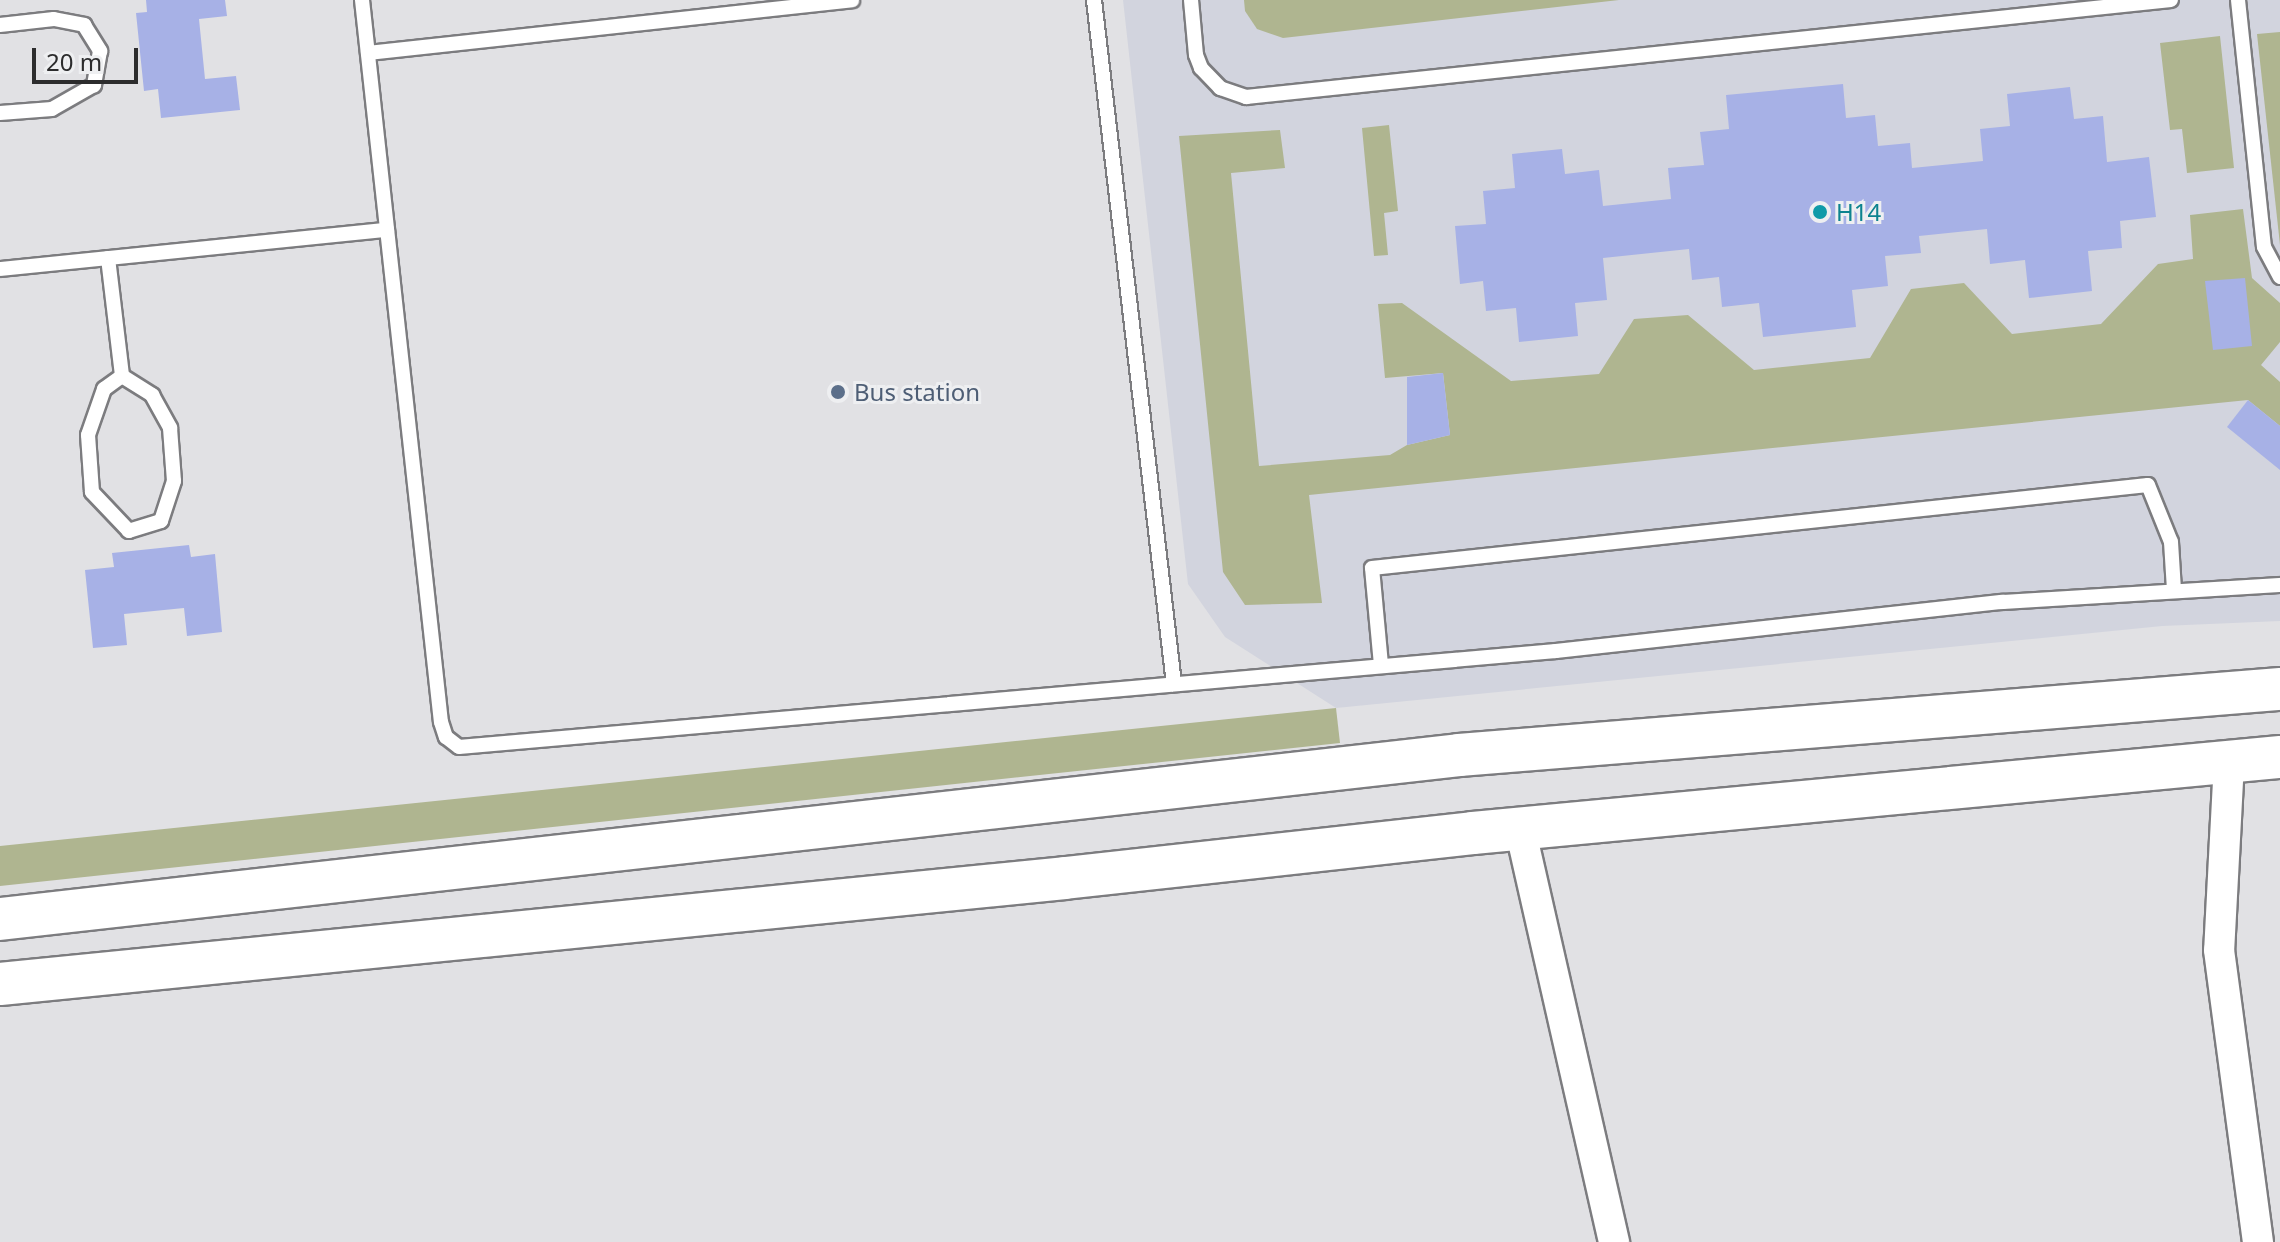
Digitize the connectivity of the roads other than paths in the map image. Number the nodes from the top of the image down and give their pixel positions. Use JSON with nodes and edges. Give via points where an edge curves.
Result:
{"nodes":[{"id":1,"x":362,"y":0,"type":"edge"},
{"id":2,"x":852,"y":0,"type":"edge"},
{"id":3,"x":1094,"y":0,"type":"edge"},
{"id":4,"x":1191,"y":0,"type":"edge"},
{"id":5,"x":2006,"y":0,"type":"edge"},
{"id":6,"x":2171,"y":0,"type":"edge"},
{"id":7,"x":2238,"y":0,"type":"edge"},
{"id":8,"x":2008,"y":18,"type":"junction"},
{"id":9,"x":0,"y":25,"type":"edge"},
{"id":10,"x":368,"y":53,"type":"junction"},
{"id":11,"x":0,"y":113,"type":"edge"},
{"id":12,"x":387,"y":230,"type":"junction"},
{"id":13,"x":108,"y":258,"type":"junction"},
{"id":14,"x":0,"y":269,"type":"edge"},
{"id":15,"x":2280,"y":277,"type":"edge"},
{"id":16,"x":122,"y":376,"type":"junction"},
{"id":17,"x":2280,"y":585,"type":"edge"},
{"id":18,"x":2174,"y":590,"type":"junction"},
{"id":19,"x":1381,"y":665,"type":"junction"},
{"id":20,"x":1174,"y":684,"type":"junction"},
{"id":21,"x":2280,"y":689,"type":"edge"},
{"id":22,"x":2280,"y":757,"type":"edge"},
{"id":23,"x":2229,"y":762,"type":"junction"},
{"id":24,"x":1520,"y":828,"type":"junction"},
{"id":25,"x":0,"y":919,"type":"edge"},
{"id":26,"x":0,"y":984,"type":"edge"},
{"id":27,"x":1614,"y":1242,"type":"edge"},
{"id":28,"x":2258,"y":1242,"type":"edge"}],
"edges":[{"from":1,"to":10,"type":"lane"},
{"from":2,"to":10,"type":"lane"},
{"from":3,"to":20,"type":"lane"},
{"from":4,"to":8,"type":"lane","via":[[1201,68],[1220,88],[1246,97]]},
{"from":5,"to":8,"type":"lane"},
{"from":6,"to":8,"type":"lane"},
{"from":7,"to":15,"type":"lane","via":[[2264,247]]},
{"from":9,"to":11,"type":"lane","via":[[54,19],[84,25],[100,51],[94,85],[52,109]]},
{"from":10,"to":12,"type":"lane"},
{"from":12,"to":13,"type":"lane"},
{"from":12,"to":20,"type":"lane","via":[[441,722],[452,743],[467,748]]},
{"from":13,"to":14,"type":"lane"},
{"from":13,"to":16,"type":"lane"},
{"from":16,"to":16,"type":"lane","via":[[104,389],[88,435],[92,492],[129,531],[161,521],[174,481],[170,428],[152,395]]},
{"from":17,"to":18,"type":"lane"},
{"from":18,"to":19,"type":"lane","via":[[2002,602],[1572,650]]},
{"from":18,"to":19,"type":"lane","via":[[2171,542],[2148,485],[1372,568]]},
{"from":19,"to":20,"type":"lane"},
{"from":21,"to":25,"type":"main road","via":[[1459,755]]},
{"from":22,"to":23,"type":"main road"},
{"from":23,"to":24,"type":"main road"},
{"from":23,"to":28,"type":"street","via":[[2219,950]]},
{"from":24,"to":26,"type":"main road"},
{"from":24,"to":27,"type":"street"}]}
